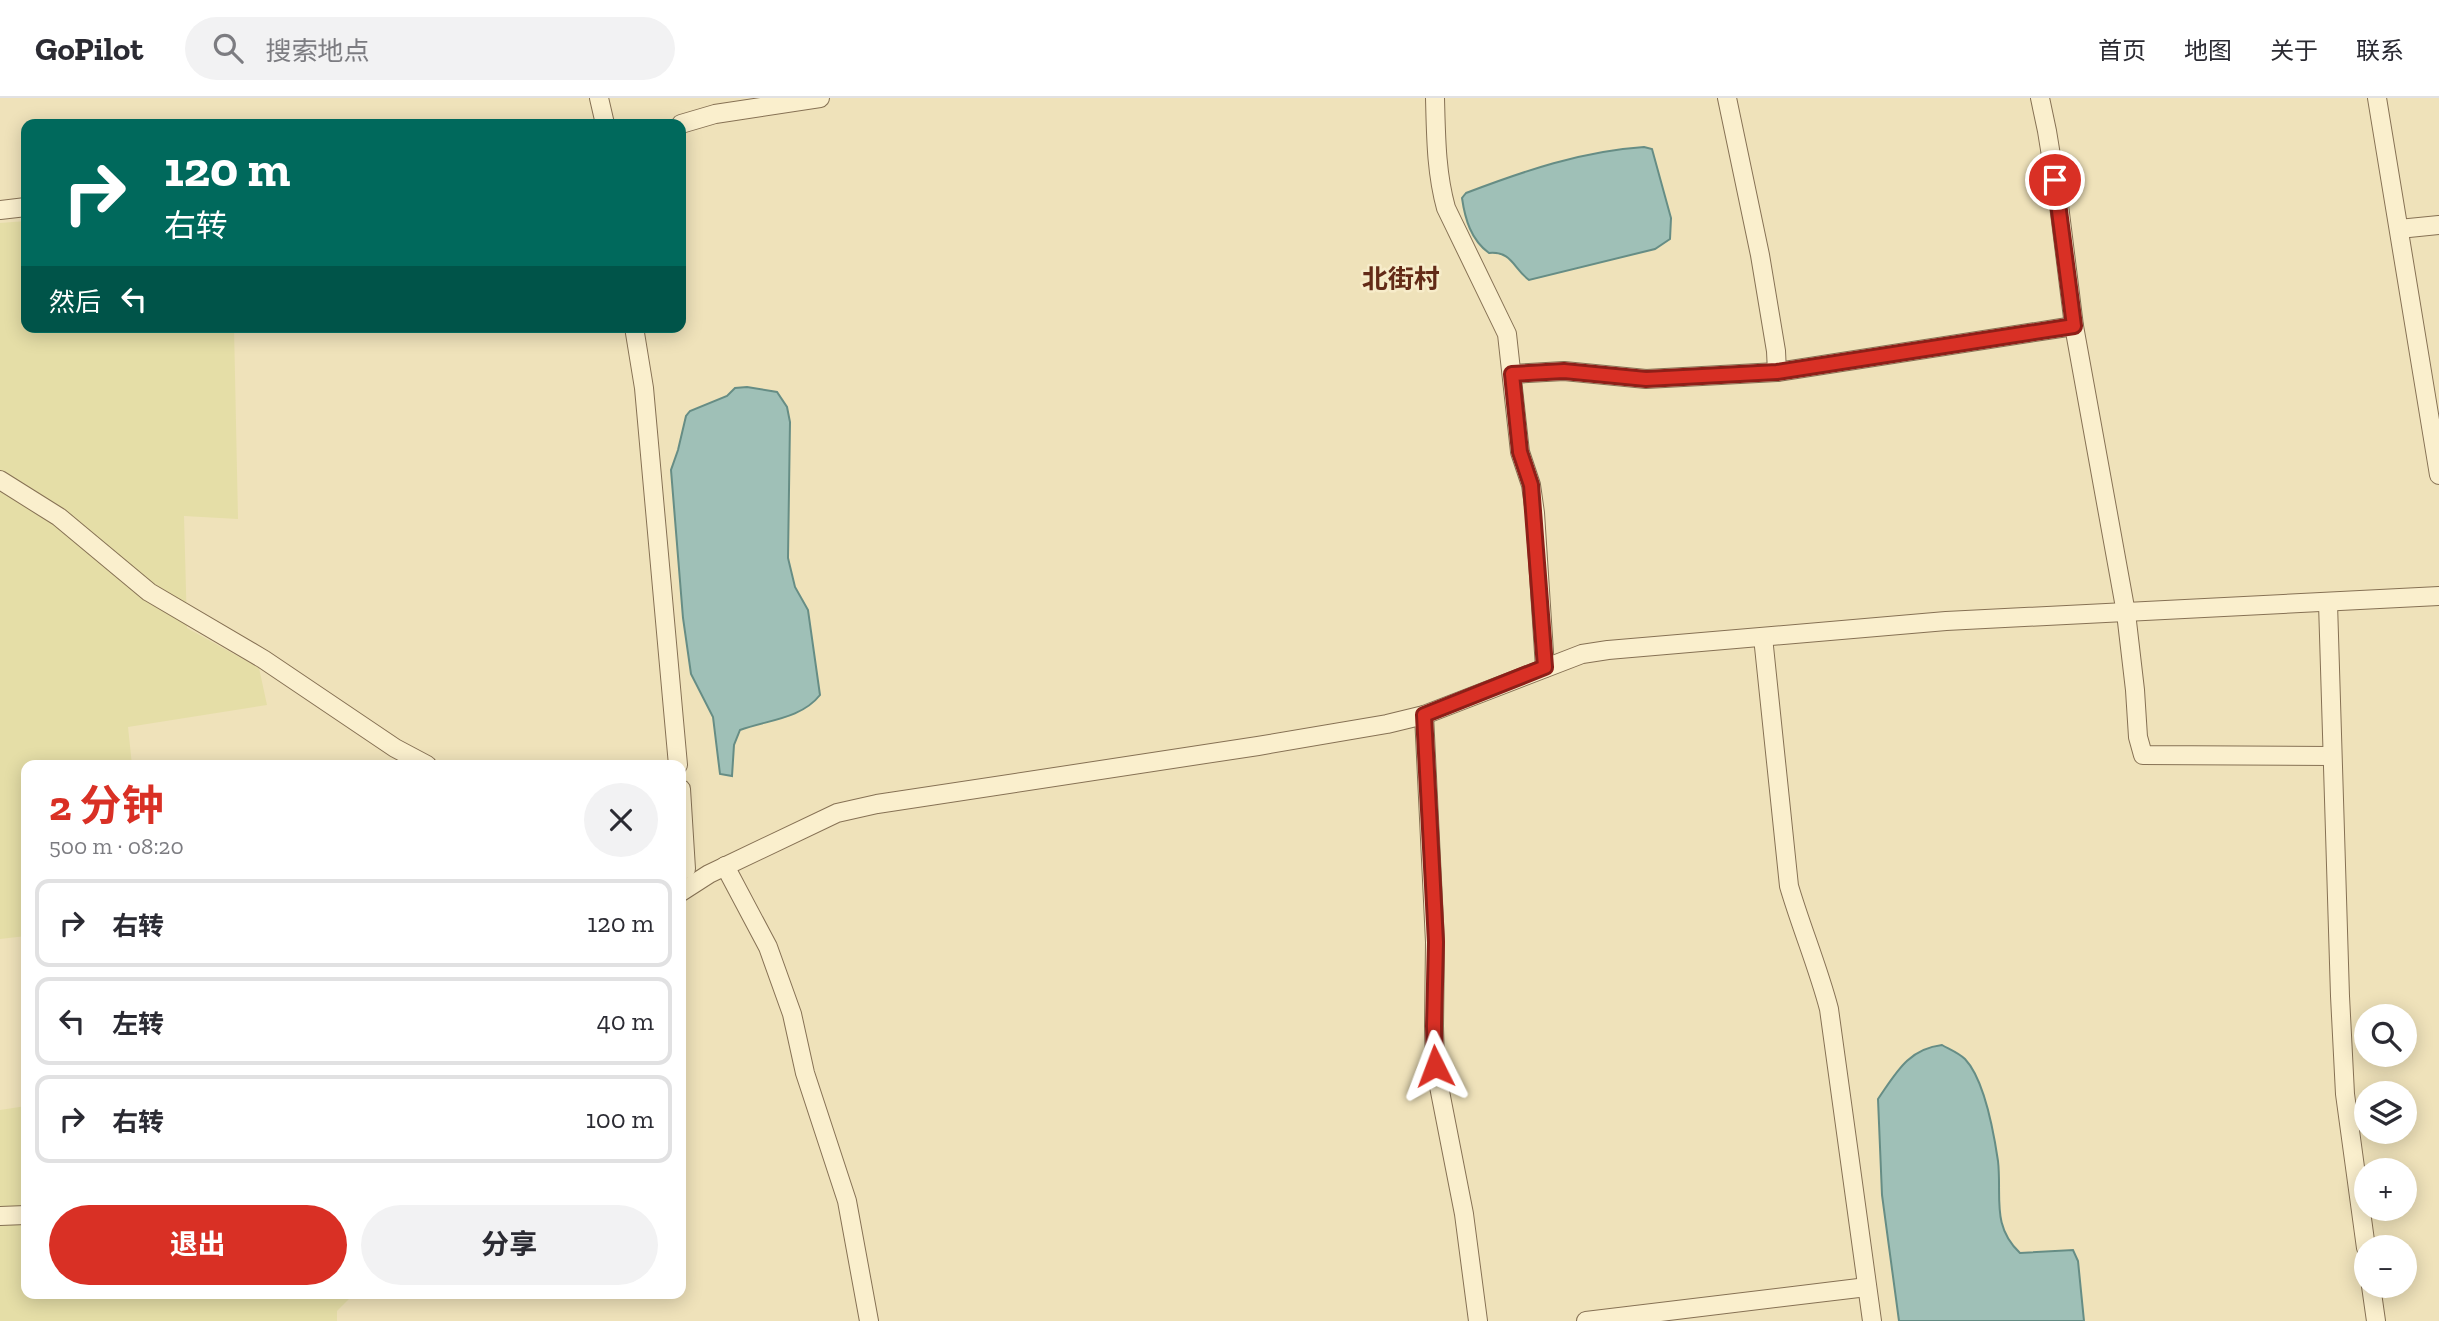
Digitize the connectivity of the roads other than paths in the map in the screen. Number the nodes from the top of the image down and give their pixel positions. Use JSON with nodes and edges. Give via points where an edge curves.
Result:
{"nodes":[{"id":1,"x":599,"y":98,"type":"edge"},
{"id":2,"x":820,"y":98,"type":"edge"},
{"id":3,"x":1435,"y":98,"type":"edge"},
{"id":4,"x":1727,"y":98,"type":"edge"},
{"id":5,"x":2040,"y":98,"type":"edge"},
{"id":6,"x":2377,"y":98,"type":"edge"},
{"id":7,"x":605,"y":119,"type":"edge"},
{"id":8,"x":686,"y":123,"type":"edge"},
{"id":9,"x":21,"y":208,"type":"edge"},
{"id":10,"x":0,"y":210,"type":"edge"},
{"id":11,"x":2439,"y":225,"type":"edge"},
{"id":12,"x":2399,"y":229,"type":"junction"},
{"id":13,"x":2074,"y":326,"type":"junction"},
{"id":14,"x":635,"y":333,"type":"edge"},
{"id":15,"x":1777,"y":372,"type":"junction"},
{"id":16,"x":1512,"y":374,"type":"junction"},
{"id":17,"x":2439,"y":475,"type":"edge"},
{"id":18,"x":0,"y":480,"type":"edge"},
{"id":19,"x":2439,"y":596,"type":"edge"},
{"id":20,"x":2328,"y":603,"type":"junction"},
{"id":21,"x":2126,"y":613,"type":"junction"},
{"id":22,"x":1763,"y":637,"type":"junction"},
{"id":23,"x":1545,"y":667,"type":"junction"},
{"id":24,"x":1424,"y":715,"type":"junction"},
{"id":25,"x":2332,"y":756,"type":"junction"},
{"id":26,"x":418,"y":760,"type":"edge"},
{"id":27,"x":678,"y":760,"type":"edge"},
{"id":28,"x":725,"y":866,"type":"junction"},
{"id":29,"x":686,"y":869,"type":"edge"},
{"id":30,"x":709,"y":874,"type":"junction"},
{"id":31,"x":686,"y":889,"type":"edge"},
{"id":32,"x":21,"y":1215,"type":"edge"},
{"id":33,"x":0,"y":1216,"type":"edge"},
{"id":34,"x":2364,"y":1235,"type":"edge"},
{"id":35,"x":1867,"y":1287,"type":"junction"},
{"id":36,"x":2373,"y":1298,"type":"edge"},
{"id":37,"x":869,"y":1321,"type":"edge"},
{"id":38,"x":1478,"y":1321,"type":"edge"},
{"id":39,"x":1586,"y":1321,"type":"edge"},
{"id":40,"x":1872,"y":1321,"type":"edge"},
{"id":41,"x":2376,"y":1321,"type":"edge"}],
"edges":[{"from":1,"to":7,"type":"street"},
{"from":2,"to":8,"type":"street"},
{"from":3,"to":16,"type":"street","via":[[1437,154],[1446,208],[1507,334]]},
{"from":4,"to":15,"type":"street","via":[[1760,255]]},
{"from":5,"to":13,"type":"street"},
{"from":6,"to":12,"type":"street"},
{"from":9,"to":10,"type":"street"},
{"from":11,"to":12,"type":"street"},
{"from":12,"to":17,"type":"street"},
{"from":13,"to":15,"type":"street"},
{"from":13,"to":21,"type":"street"},
{"from":14,"to":27,"type":"street","via":[[644,388]]},
{"from":15,"to":16,"type":"street","via":[[1646,379],[1564,371]]},
{"from":16,"to":23,"type":"street","via":[[1520,452],[1534,504]]},
{"from":18,"to":26,"type":"street","via":[[59,517],[149,592],[263,659]]},
{"from":19,"to":20,"type":"street"},
{"from":20,"to":21,"type":"street"},
{"from":20,"to":25,"type":"street"},
{"from":21,"to":22,"type":"street","via":[[1946,621]]},
{"from":21,"to":25,"type":"street","via":[[2143,755]]},
{"from":22,"to":23,"type":"street","via":[[1608,650]]},
{"from":22,"to":35,"type":"street","via":[[1789,886],[1829,1009]]},
{"from":23,"to":24,"type":"street"},
{"from":24,"to":28,"type":"street","via":[[1258,746],[877,804],[837,813]]},
{"from":24,"to":38,"type":"street","via":[[1436,942],[1435,1066],[1464,1214]]},
{"from":25,"to":34,"type":"street","via":[[2345,1094]]},
{"from":28,"to":30,"type":"street"},
{"from":28,"to":37,"type":"street","via":[[768,947],[792,1014],[805,1073],[847,1201]]},
{"from":29,"to":30,"type":"street"},
{"from":30,"to":31,"type":"street"},
{"from":32,"to":33,"type":"street"},
{"from":35,"to":39,"type":"street"},
{"from":35,"to":40,"type":"street"},
{"from":36,"to":41,"type":"street"}]}
